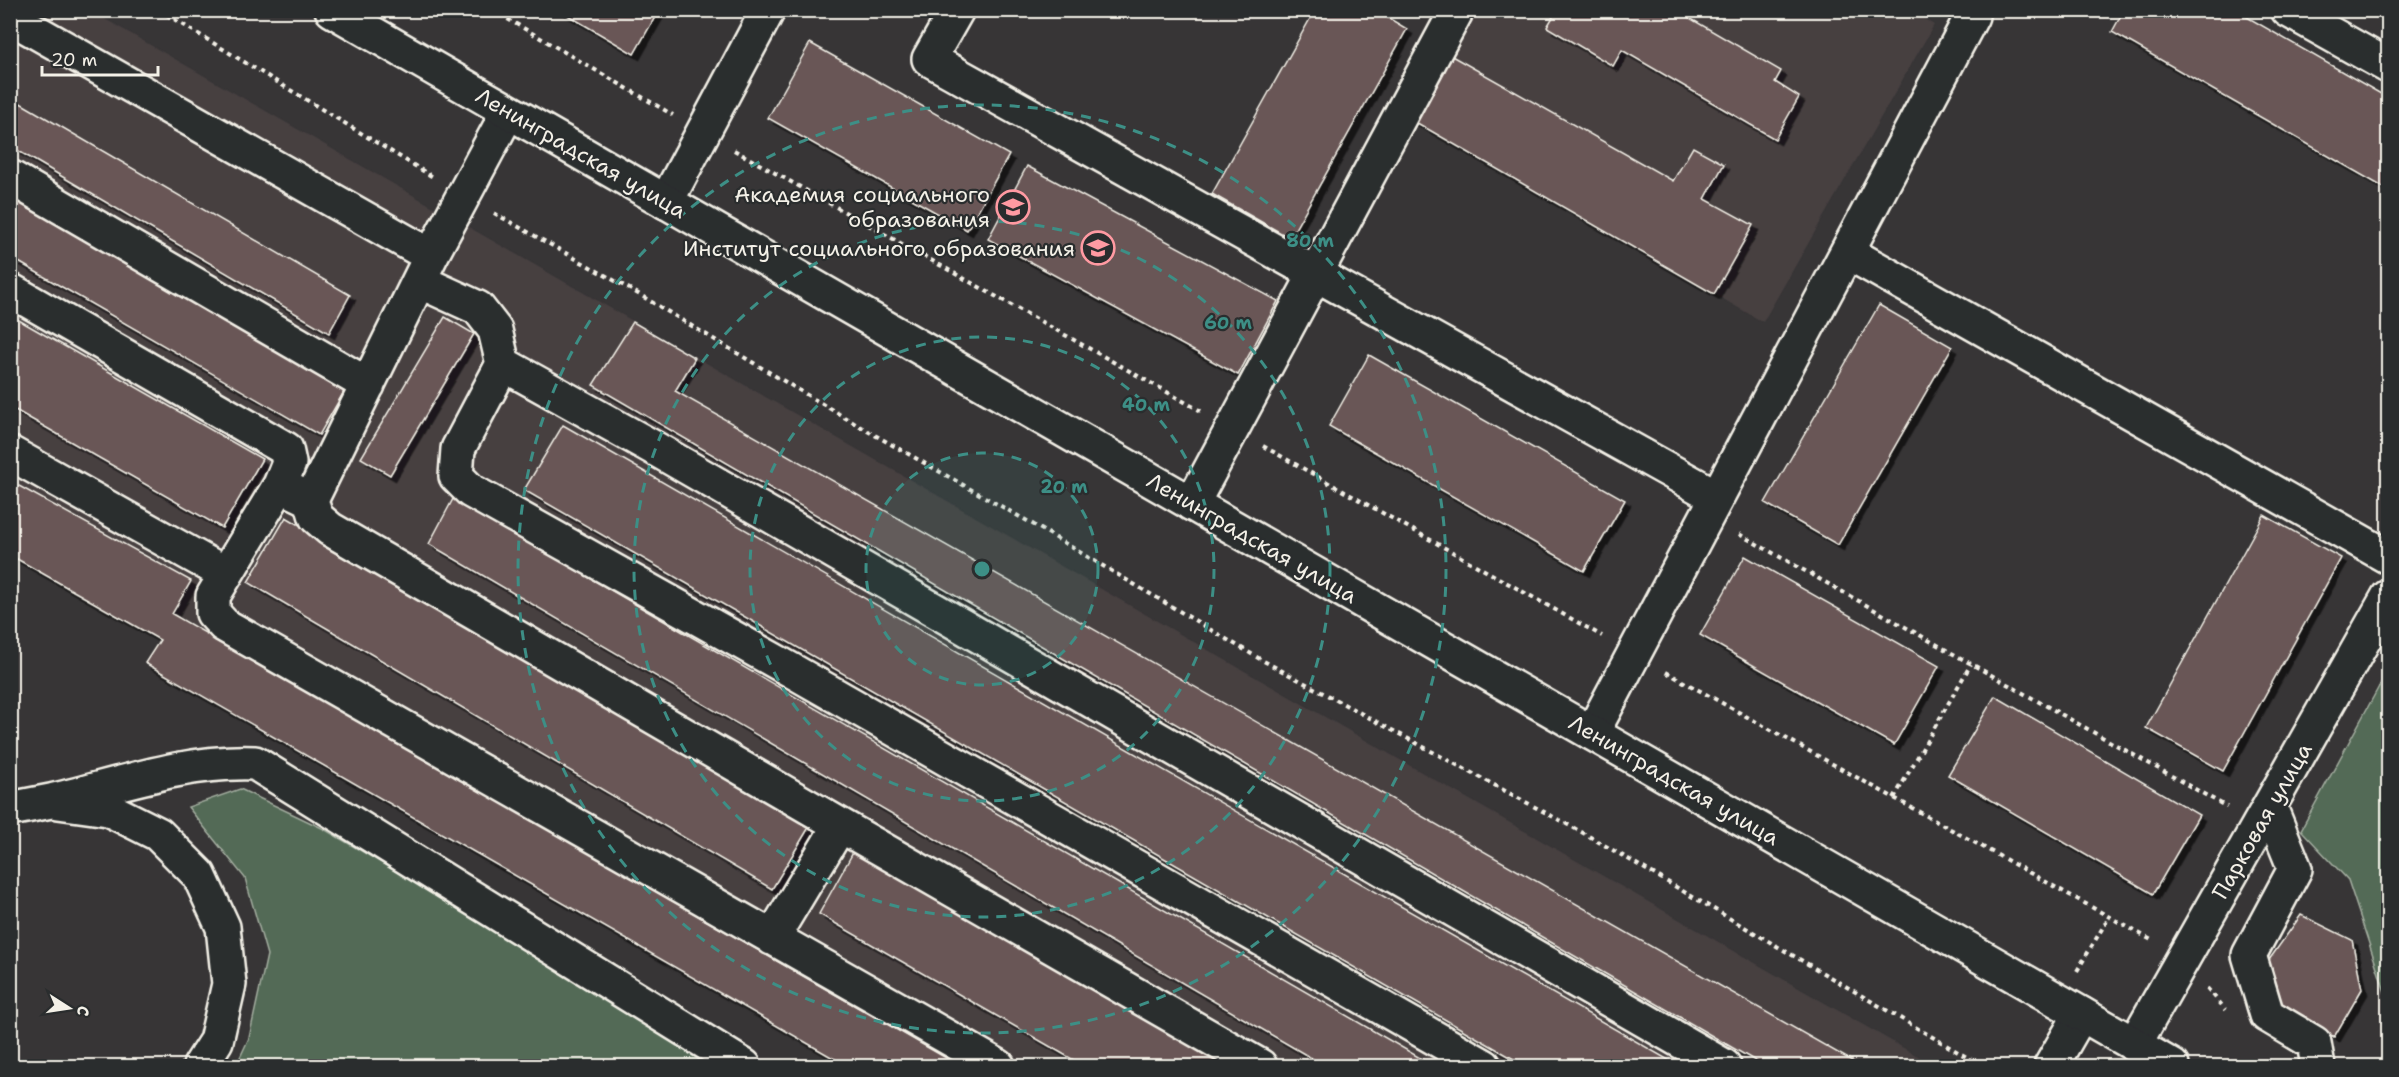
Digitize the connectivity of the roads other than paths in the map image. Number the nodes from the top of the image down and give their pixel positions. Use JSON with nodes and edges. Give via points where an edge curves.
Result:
{"nodes":[{"id":1,"x":332,"y":10,"type":"edge"},
{"id":2,"x":768,"y":10,"type":"edge"},
{"id":3,"x":957,"y":10,"type":"edge"},
{"id":4,"x":1457,"y":10,"type":"edge"},
{"id":5,"x":2288,"y":10,"type":"edge"},
{"id":6,"x":1972,"y":16,"type":"dead end"},
{"id":7,"x":10,"y":17,"type":"edge"},
{"id":8,"x":2388,"y":66,"type":"edge"},
{"id":9,"x":508,"y":112,"type":"junction"},
{"id":10,"x":10,"y":177,"type":"edge"},
{"id":11,"x":666,"y":202,"type":"junction"},
{"id":12,"x":1847,"y":252,"type":"junction"},
{"id":13,"x":425,"y":268,"type":"junction"},
{"id":14,"x":1316,"y":274,"type":"junction"},
{"id":15,"x":10,"y":290,"type":"edge"},
{"id":16,"x":502,"y":364,"type":"junction"},
{"id":17,"x":368,"y":385,"type":"junction"},
{"id":18,"x":10,"y":453,"type":"edge"},
{"id":19,"x":280,"y":484,"type":"junction"},
{"id":20,"x":311,"y":500,"type":"junction"},
{"id":21,"x":1192,"y":504,"type":"junction"},
{"id":22,"x":1712,"y":506,"type":"junction"},
{"id":23,"x":2388,"y":557,"type":"edge"},
{"id":24,"x":226,"y":574,"type":"junction"},
{"id":25,"x":2388,"y":597,"type":"edge"},
{"id":26,"x":1592,"y":733,"type":"junction"},
{"id":27,"x":51,"y":801,"type":"junction"},
{"id":28,"x":2270,"y":807,"type":"junction"},
{"id":29,"x":10,"y":809,"type":"edge"},
{"id":30,"x":840,"y":825,"type":"junction"},
{"id":31,"x":772,"y":938,"type":"junction"},
{"id":32,"x":2081,"y":1014,"type":"junction"},
{"id":33,"x":2134,"y":1044,"type":"junction"},
{"id":34,"x":200,"y":1066,"type":"edge"},
{"id":35,"x":744,"y":1066,"type":"edge"},
{"id":36,"x":998,"y":1066,"type":"edge"},
{"id":37,"x":1260,"y":1066,"type":"edge"},
{"id":38,"x":1484,"y":1066,"type":"edge"},
{"id":39,"x":1724,"y":1066,"type":"edge"},
{"id":40,"x":2051,"y":1066,"type":"edge"},
{"id":41,"x":2172,"y":1066,"type":"edge"},
{"id":42,"x":2318,"y":1066,"type":"edge"}],
"edges":[{"from":1,"to":9,"type":"main road","name":"Ленинградская улица"},
{"from":2,"to":11,"type":"main road"},
{"from":3,"to":14,"type":"main road","via":[[929,59]]},
{"from":4,"to":14,"type":"main road"},
{"from":5,"to":8,"type":"main road"},
{"from":6,"to":12,"type":"main road"},
{"from":7,"to":13,"type":"main road"},
{"from":9,"to":11,"type":"main road","name":"Ленинградская улица"},
{"from":9,"to":13,"type":"main road"},
{"from":10,"to":17,"type":"main road"},
{"from":11,"to":21,"type":"main road","name":"Ленинградская улица"},
{"from":12,"to":22,"type":"main road"},
{"from":12,"to":23,"type":"main road"},
{"from":13,"to":16,"type":"main road","via":[[478,308],[495,330]]},
{"from":13,"to":17,"type":"main road"},
{"from":14,"to":21,"type":"main road"},
{"from":14,"to":22,"type":"main road"},
{"from":15,"to":19,"type":"main road","via":[[286,449],[290,463]]},
{"from":16,"to":38,"type":"main road","via":[[458,449],[456,476],[471,491]]},
{"from":16,"to":39,"type":"main road"},
{"from":17,"to":20,"type":"main road"},
{"from":18,"to":24,"type":"main road"},
{"from":19,"to":20,"type":"main road"},
{"from":19,"to":24,"type":"main road"},
{"from":20,"to":30,"type":"main road","via":[[316,517],[330,529]]},
{"from":21,"to":26,"type":"main road","name":"Ленинградская улица"},
{"from":22,"to":26,"type":"main road"},
{"from":24,"to":31,"type":"main road","via":[[213,596],[213,613],[224,625]]},
{"from":25,"to":28,"type":"main road","name":"Парковая улица"},
{"from":26,"to":32,"type":"main road","name":"Ленинградская улица"},
{"from":27,"to":29,"type":"main road"},
{"from":27,"to":34,"type":"main road","via":[[108,809],[158,834],[199,875],[223,927],[229,984],[216,1041]]},
{"from":27,"to":35,"type":"main road","via":[[191,765],[255,764]]},
{"from":28,"to":33,"type":"main road","name":"Парковая улица"},
{"from":28,"to":42,"type":"main road","via":[[2295,869],[2249,955],[2267,1015],[2314,1043]]},
{"from":30,"to":31,"type":"main road"},
{"from":30,"to":37,"type":"main road"},
{"from":31,"to":36,"type":"main road"},
{"from":32,"to":33,"type":"main road","name":"Ленинградская улица"},
{"from":32,"to":40,"type":"main road"},
{"from":33,"to":41,"type":"main road","name":"Ленинградская улица"}]}
